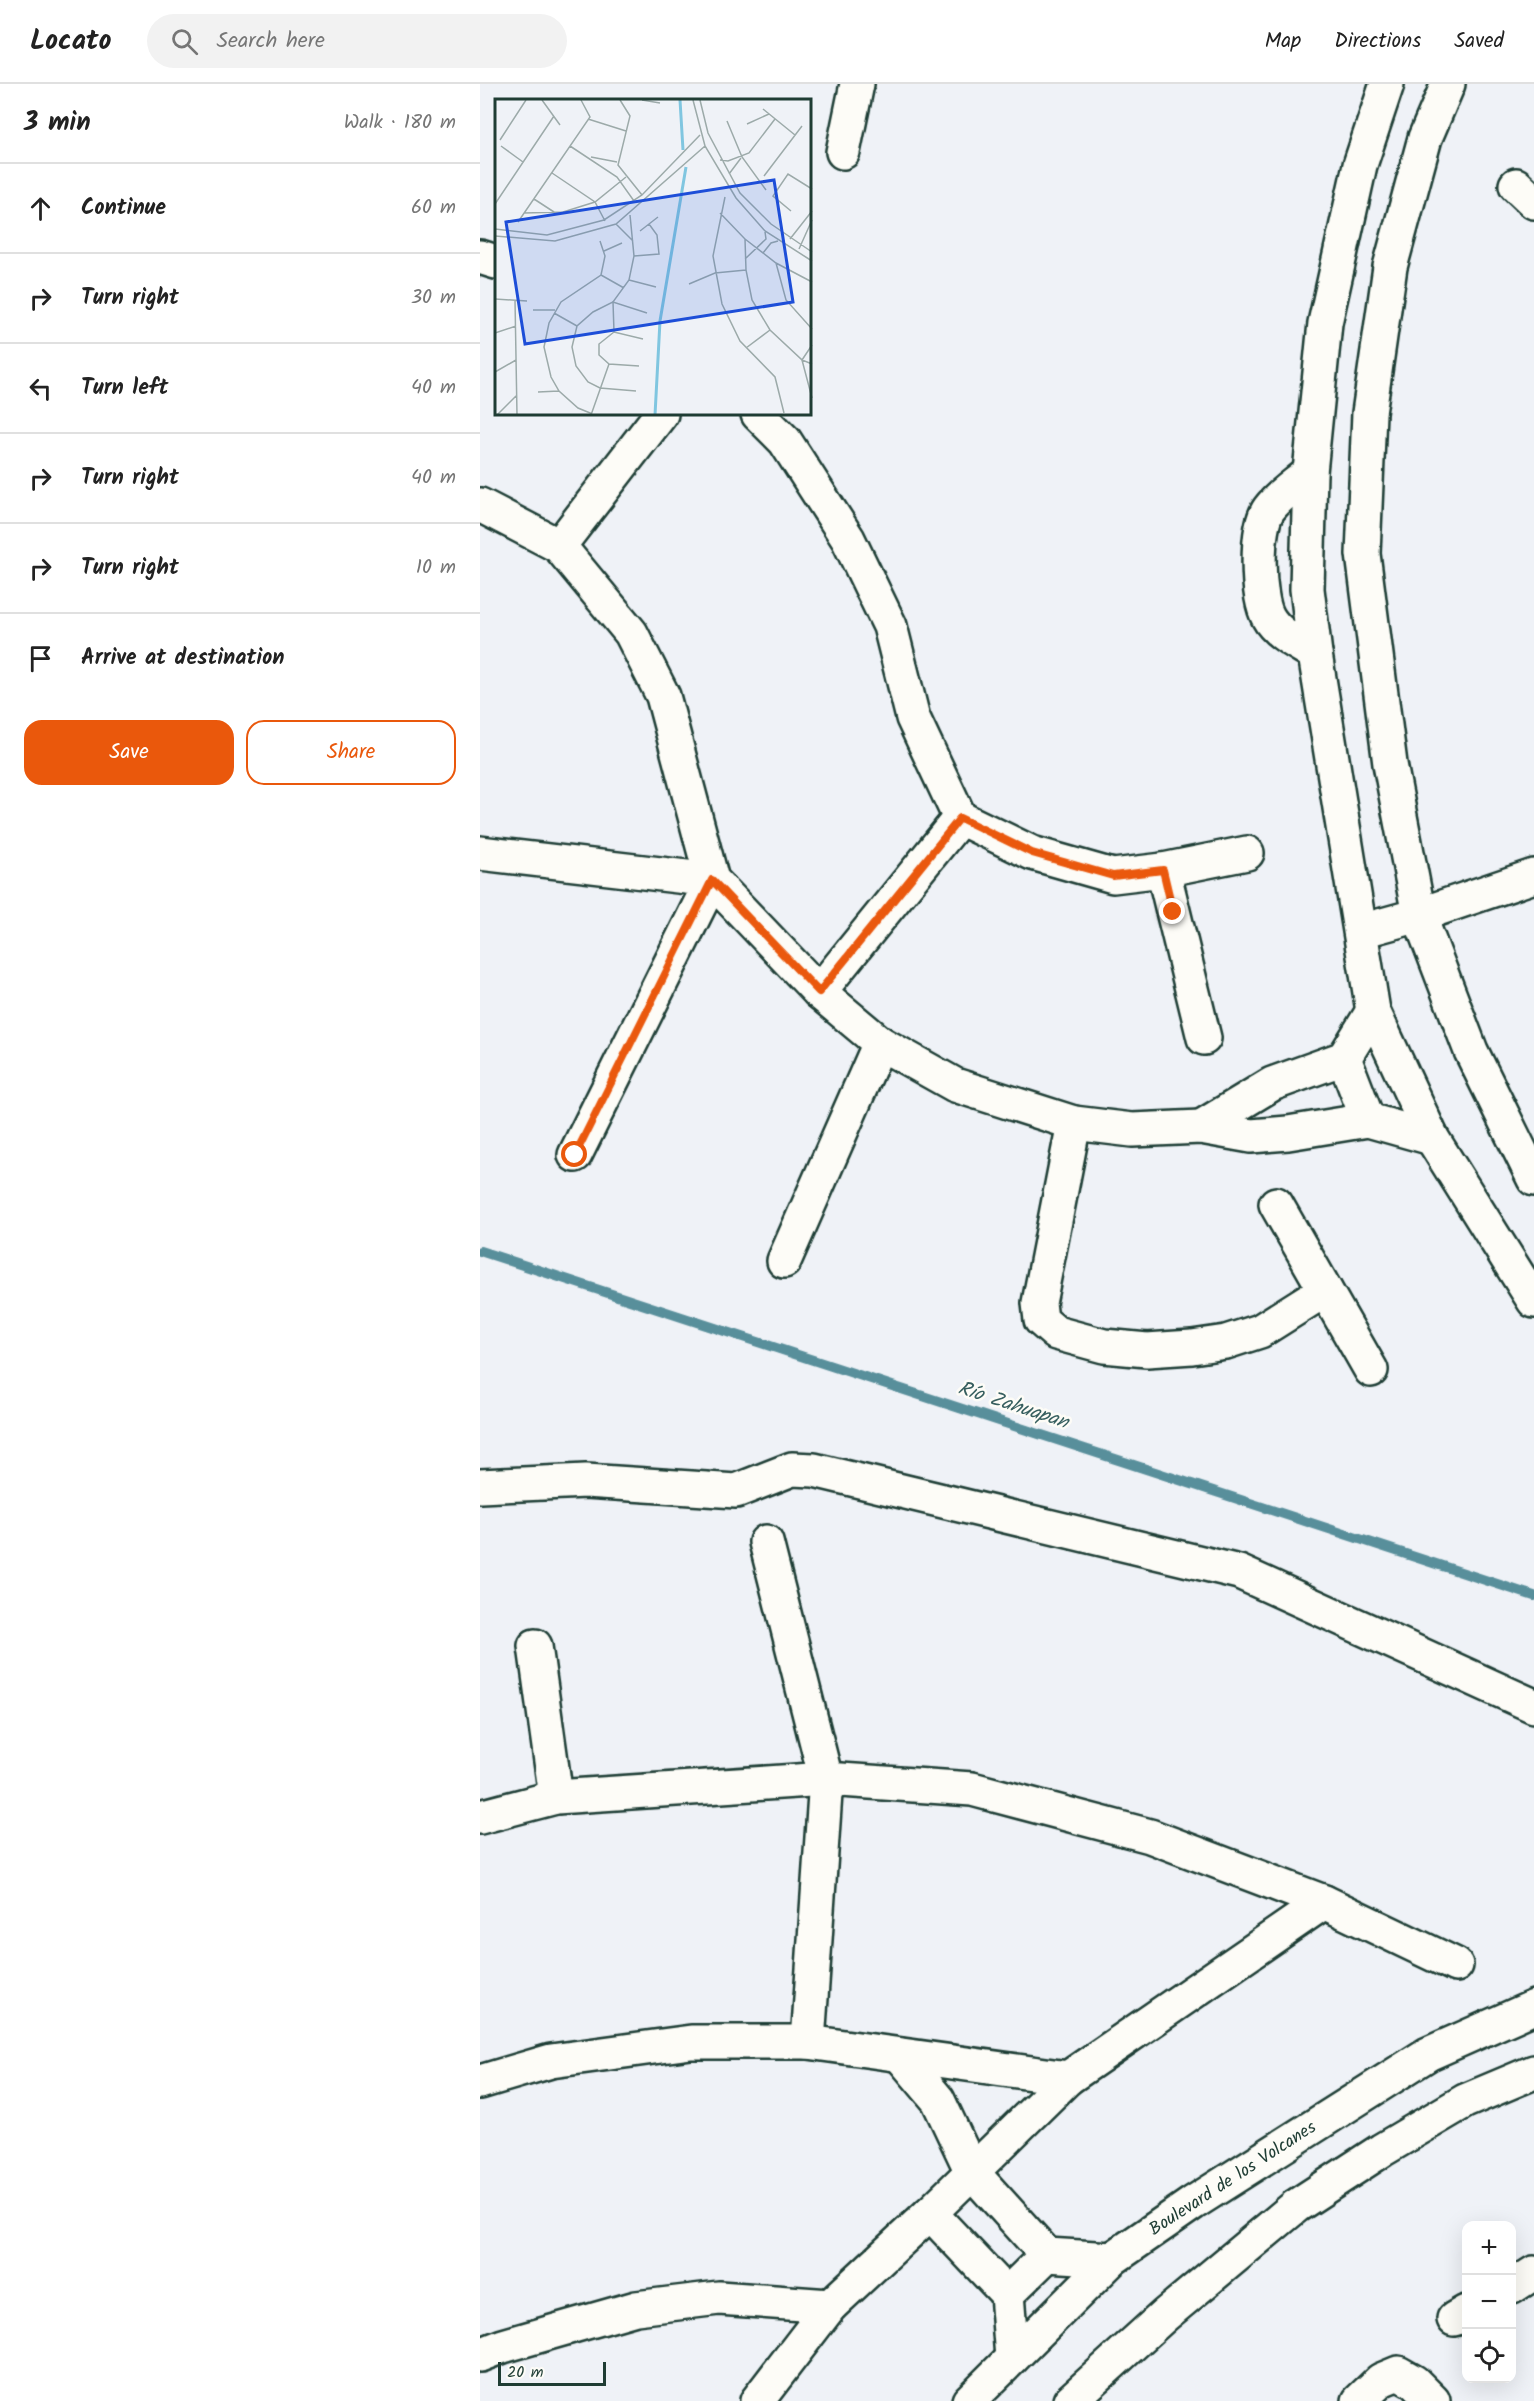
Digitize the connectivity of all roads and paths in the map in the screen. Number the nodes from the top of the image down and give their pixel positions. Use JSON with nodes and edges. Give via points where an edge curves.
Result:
{"nodes":[{"id":1,"x":857,"y":84,"type":"edge"},
{"id":2,"x":1387,"y":84,"type":"edge"},
{"id":3,"x":1448,"y":84,"type":"edge"},
{"id":4,"x":843,"y":152,"type":"dead end"},
{"id":5,"x":480,"y":257,"type":"edge"},
{"id":6,"x":495,"y":262,"type":"edge"},
{"id":7,"x":659,"y":416,"type":"edge"},
{"id":8,"x":760,"y":416,"type":"edge"},
{"id":9,"x":1310,"y":472,"type":"junction"},
{"id":10,"x":480,"y":505,"type":"edge"},
{"id":11,"x":559,"y":546,"type":"junction"},
{"id":12,"x":1315,"y":654,"type":"junction"},
{"id":13,"x":960,"y":818,"type":"junction"},
{"id":14,"x":480,"y":853,"type":"edge"},
{"id":15,"x":1247,"y":853,"type":"dead end"},
{"id":16,"x":1163,"y":870,"type":"junction"},
{"id":17,"x":1534,"y":876,"type":"edge"},
{"id":18,"x":712,"y":880,"type":"junction"},
{"id":19,"x":1419,"y":915,"type":"junction"},
{"id":20,"x":1361,"y":931,"type":"junction"},
{"id":21,"x":819,"y":992,"type":"junction"},
{"id":22,"x":1374,"y":1011,"type":"junction"},
{"id":23,"x":1204,"y":1038,"type":"dead end"},
{"id":24,"x":880,"y":1044,"type":"junction"},
{"id":25,"x":1344,"y":1058,"type":"junction"},
{"id":26,"x":1368,"y":1120,"type":"junction"},
{"id":27,"x":1074,"y":1123,"type":"junction"},
{"id":28,"x":1201,"y":1127,"type":"junction"},
{"id":29,"x":1432,"y":1138,"type":"junction"},
{"id":30,"x":575,"y":1155,"type":"dead end"},
{"id":31,"x":1534,"y":1179,"type":"edge"},
{"id":32,"x":1276,"y":1204,"type":"dead end"},
{"id":33,"x":784,"y":1261,"type":"dead end"},
{"id":34,"x":1325,"y":1290,"type":"junction"},
{"id":35,"x":1534,"y":1301,"type":"edge"},
{"id":36,"x":1371,"y":1370,"type":"dead end"},
{"id":37,"x":480,"y":1486,"type":"edge"},
{"id":38,"x":766,"y":1542,"type":"dead end"},
{"id":39,"x":535,"y":1646,"type":"dead end"},
{"id":40,"x":1534,"y":1706,"type":"edge"},
{"id":41,"x":826,"y":1779,"type":"junction"},
{"id":42,"x":556,"y":1797,"type":"junction"},
{"id":43,"x":480,"y":1817,"type":"edge"},
{"id":44,"x":1324,"y":1902,"type":"junction"},
{"id":45,"x":1456,"y":1965,"type":"dead end"},
{"id":46,"x":1534,"y":2007,"type":"edge"},
{"id":47,"x":808,"y":2042,"type":"junction"},
{"id":48,"x":900,"y":2055,"type":"junction"},
{"id":49,"x":1534,"y":2072,"type":"edge"},
{"id":50,"x":1068,"y":2078,"type":"junction"},
{"id":51,"x":480,"y":2082,"type":"edge"},
{"id":52,"x":972,"y":2172,"type":"junction"},
{"id":53,"x":930,"y":2213,"type":"junction"},
{"id":54,"x":1047,"y":2255,"type":"junction"},
{"id":55,"x":1112,"y":2259,"type":"junction"},
{"id":56,"x":1534,"y":2273,"type":"edge"},
{"id":57,"x":1516,"y":2284,"type":"edge"},
{"id":58,"x":1007,"y":2294,"type":"junction"},
{"id":59,"x":830,"y":2306,"type":"junction"},
{"id":60,"x":480,"y":2355,"type":"edge"},
{"id":61,"x":1012,"y":2358,"type":"junction"},
{"id":62,"x":757,"y":2401,"type":"edge"},
{"id":63,"x":969,"y":2401,"type":"edge"},
{"id":64,"x":1070,"y":2401,"type":"edge"},
{"id":65,"x":1359,"y":2401,"type":"edge"},
{"id":66,"x":1433,"y":2401,"type":"edge"}],
"edges":[{"from":1,"to":4,"type":"street"},
{"from":2,"to":9,"type":"street","via":[[1360,165],[1325,323]]},
{"from":3,"to":19,"type":"street","via":[[1425,138],[1390,267],[1369,413],[1364,554],[1390,764]]},
{"from":5,"to":6,"type":"street"},
{"from":7,"to":11,"type":"street"},
{"from":8,"to":13,"type":"street","via":[[785,441],[848,539],[890,626],[913,718]]},
{"from":9,"to":12,"type":"street","via":[[1307,589]]},
{"from":9,"to":12,"type":"street","via":[[1269,509],[1260,529],[1261,585],[1268,616],[1277,629]]},
{"from":10,"to":11,"type":"street"},
{"from":11,"to":18,"type":"street","via":[[631,633],[663,696]]},
{"from":12,"to":20,"type":"street"},
{"from":13,"to":16,"type":"street","via":[[1032,853],[1113,876]]},
{"from":13,"to":21,"type":"street"},
{"from":14,"to":18,"type":"street"},
{"from":15,"to":16,"type":"street"},
{"from":16,"to":23,"type":"street"},
{"from":17,"to":19,"type":"street"},
{"from":18,"to":21,"type":"street"},
{"from":18,"to":30,"type":"street"},
{"from":19,"to":20,"type":"street"},
{"from":19,"to":31,"type":"street","via":[[1471,1050]]},
{"from":20,"to":22,"type":"street"},
{"from":21,"to":24,"type":"street"},
{"from":22,"to":25,"type":"street"},
{"from":22,"to":29,"type":"street"},
{"from":24,"to":27,"type":"street","via":[[955,1085]]},
{"from":24,"to":33,"type":"street"},
{"from":25,"to":26,"type":"street"},
{"from":25,"to":28,"type":"street","via":[[1272,1084]]},
{"from":26,"to":28,"type":"street","via":[[1251,1136]]},
{"from":26,"to":29,"type":"street"},
{"from":27,"to":28,"type":"street","via":[[1132,1130]]},
{"from":27,"to":34,"type":"street","via":[[1039,1303],[1041,1320],[1056,1333],[1104,1346],[1147,1350],[1226,1342],[1260,1331]]},
{"from":29,"to":35,"type":"street"},
{"from":32,"to":34,"type":"street"},
{"from":34,"to":36,"type":"street"},
{"from":37,"to":40,"type":"street","via":[[586,1481],[736,1491],[792,1469],[814,1470],[1239,1572]]},
{"from":38,"to":41,"type":"street"},
{"from":39,"to":42,"type":"street"},
{"from":41,"to":42,"type":"street"},
{"from":41,"to":44,"type":"street","via":[[972,1789],[1150,1836]]},
{"from":41,"to":47,"type":"street"},
{"from":42,"to":43,"type":"street"},
{"from":44,"to":45,"type":"street"},
{"from":44,"to":50,"type":"street"},
{"from":46,"to":55,"type":"street","name":"Boulevard de los Volcanes","via":[[1428,2054]]},
{"from":47,"to":48,"type":"street"},
{"from":47,"to":51,"type":"street","via":[[691,2042],[551,2061]]},
{"from":48,"to":50,"type":"street"},
{"from":48,"to":52,"type":"street","via":[[938,2100]]},
{"from":49,"to":64,"type":"street","via":[[1465,2102],[1296,2206],[1165,2315]]},
{"from":50,"to":52,"type":"street"},
{"from":52,"to":53,"type":"street"},
{"from":52,"to":54,"type":"street"},
{"from":53,"to":58,"type":"street"},
{"from":53,"to":59,"type":"street"},
{"from":54,"to":55,"type":"street"},
{"from":54,"to":58,"type":"street"},
{"from":55,"to":61,"type":"street","name":"Boulevard de los Volcanes"},
{"from":56,"to":57,"type":"street"},
{"from":58,"to":61,"type":"street"},
{"from":59,"to":60,"type":"street","via":[[719,2298],[636,2308]]},
{"from":59,"to":62,"type":"street"},
{"from":61,"to":63,"type":"street","name":"Boulevard de los Volcanes"},
{"from":65,"to":66,"type":"street","via":[[1381,2380],[1398,2373]]}]}
